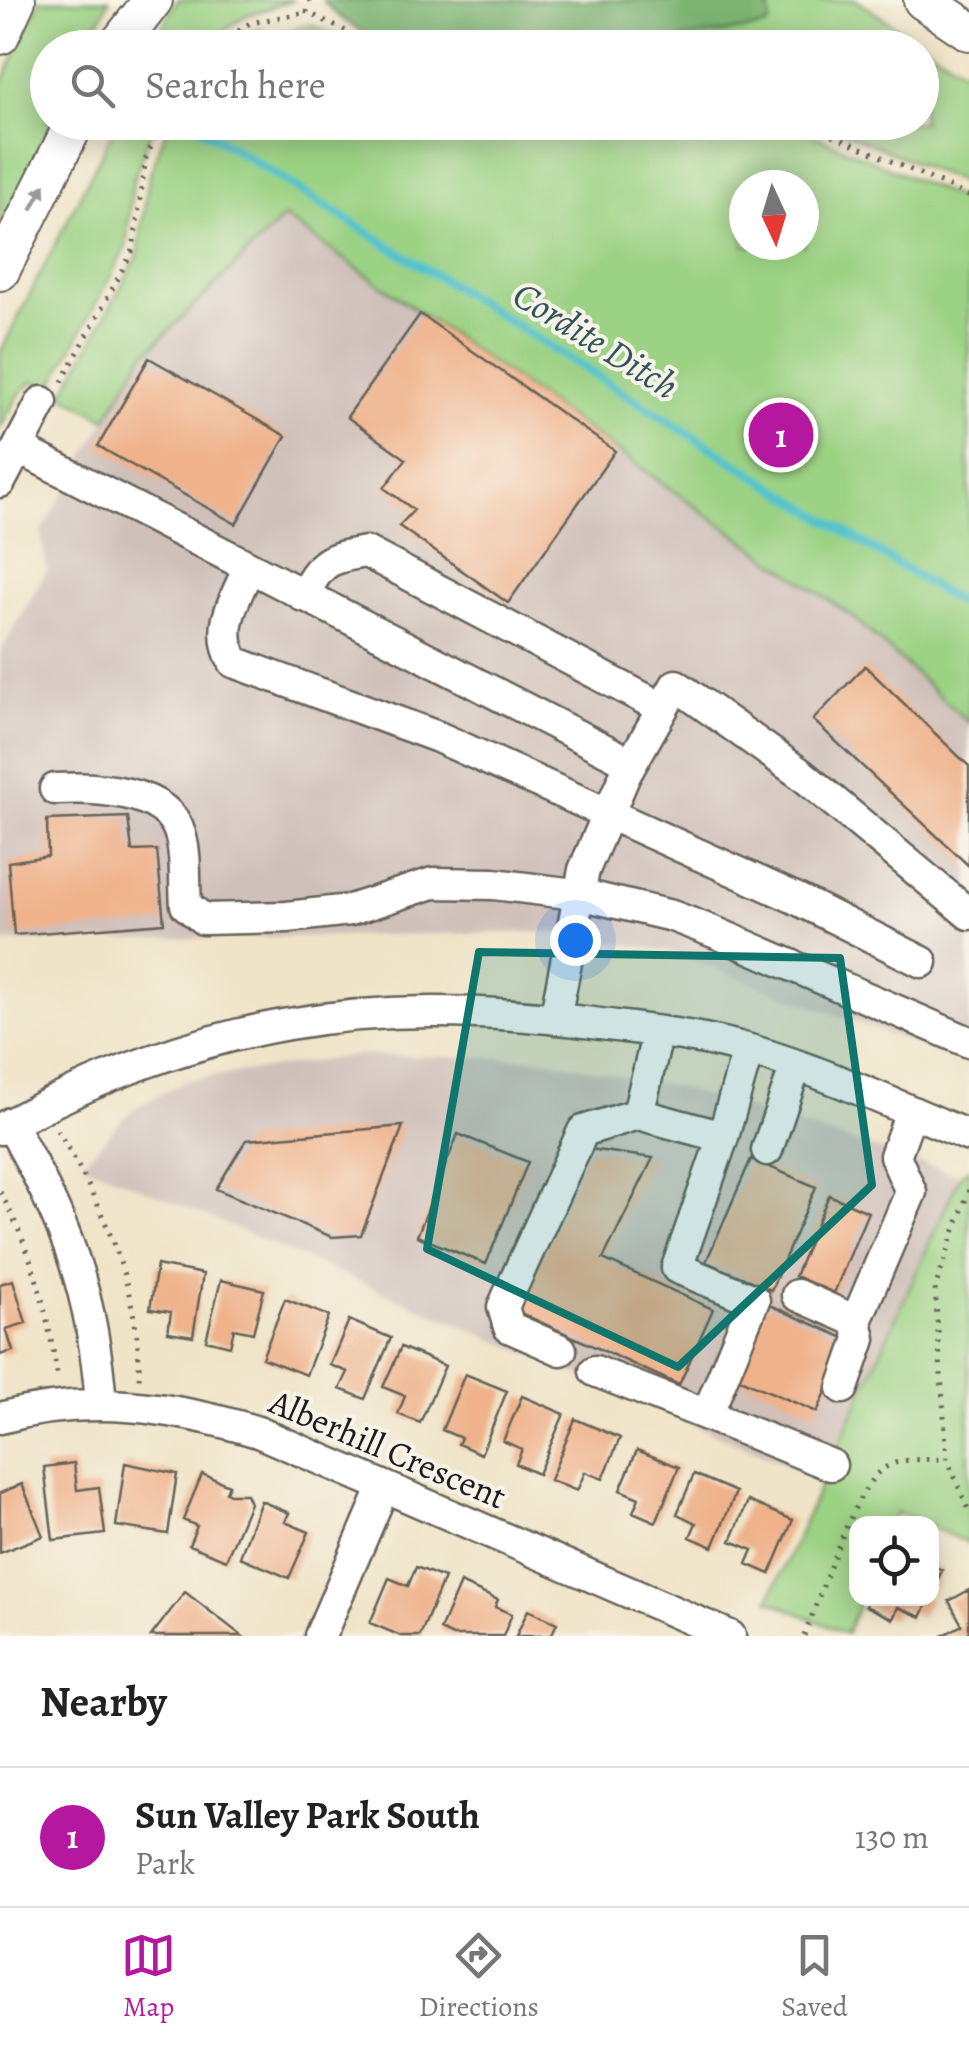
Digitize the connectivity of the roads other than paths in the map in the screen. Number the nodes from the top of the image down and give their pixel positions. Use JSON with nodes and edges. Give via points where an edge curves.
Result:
{"nodes":[{"id":1,"x":16,"y":0,"type":"edge"},
{"id":2,"x":130,"y":0,"type":"edge"},
{"id":3,"x":153,"y":0,"type":"edge"},
{"id":4,"x":923,"y":0,"type":"edge"},
{"id":5,"x":119,"y":30,"type":"edge"},
{"id":6,"x":128,"y":30,"type":"edge"},
{"id":7,"x":969,"y":31,"type":"edge"},
{"id":8,"x":0,"y":34,"type":"edge"},
{"id":9,"x":67,"y":140,"type":"edge"},
{"id":10,"x":0,"y":271,"type":"edge"},
{"id":11,"x":42,"y":402,"type":"road end"},
{"id":12,"x":18,"y":448,"type":"junction"},
{"id":13,"x":0,"y":482,"type":"edge"},
{"id":14,"x":250,"y":567,"type":"junction"},
{"id":15,"x":304,"y":596,"type":"junction"},
{"id":16,"x":662,"y":708,"type":"junction"},
{"id":17,"x":631,"y":763,"type":"junction"},
{"id":18,"x":54,"y":789,"type":"dead end"},
{"id":19,"x":608,"y":812,"type":"junction"},
{"id":20,"x":576,"y":894,"type":"junction"},
{"id":21,"x":969,"y":914,"type":"edge"},
{"id":22,"x":922,"y":962,"type":"dead end"},
{"id":23,"x":555,"y":1019,"type":"junction"},
{"id":24,"x":658,"y":1032,"type":"junction"},
{"id":25,"x":969,"y":1042,"type":"edge"},
{"id":26,"x":748,"y":1050,"type":"junction"},
{"id":27,"x":796,"y":1065,"type":"junction"},
{"id":28,"x":911,"y":1112,"type":"junction"},
{"id":29,"x":638,"y":1114,"type":"junction"},
{"id":30,"x":5,"y":1126,"type":"edge"},
{"id":31,"x":969,"y":1136,"type":"edge"},
{"id":32,"x":723,"y":1138,"type":"junction"},
{"id":33,"x":766,"y":1150,"type":"dead end"},
{"id":34,"x":797,"y":1295,"type":"dead end"},
{"id":35,"x":856,"y":1321,"type":"junction"},
{"id":36,"x":561,"y":1350,"type":"dead end"},
{"id":37,"x":596,"y":1371,"type":"dead end"},
{"id":38,"x":843,"y":1388,"type":"dead end"},
{"id":39,"x":101,"y":1404,"type":"junction"},
{"id":40,"x":707,"y":1414,"type":"junction"},
{"id":41,"x":0,"y":1418,"type":"edge"},
{"id":42,"x":831,"y":1465,"type":"dead end"},
{"id":43,"x":384,"y":1489,"type":"junction"},
{"id":44,"x":320,"y":1636,"type":"edge"},
{"id":45,"x":730,"y":1636,"type":"edge"}],
"edges":[{"from":1,"to":8,"type":"main road"},
{"from":2,"to":5,"type":"main road"},
{"from":3,"to":6,"type":"main road"},
{"from":4,"to":7,"type":"main road"},
{"from":10,"to":9,"type":"main road","one_way":true},
{"from":11,"to":12,"type":"street"},
{"from":12,"to":13,"type":"street"},
{"from":12,"to":14,"type":"street"},
{"from":14,"to":15,"type":"street"},
{"from":14,"to":19,"type":"street","via":[[227,618],[224,644],[234,662],[438,736]]},
{"from":15,"to":16,"type":"street","via":[[331,558],[366,552]]},
{"from":15,"to":17,"type":"street"},
{"from":16,"to":17,"type":"street"},
{"from":16,"to":21,"type":"street","via":[[676,685],[802,774]]},
{"from":17,"to":19,"type":"street"},
{"from":18,"to":20,"type":"street","via":[[125,794],[173,818],[181,834],[186,905],[204,919],[350,910],[433,883]]},
{"from":19,"to":20,"type":"street"},
{"from":19,"to":22,"type":"street"},
{"from":20,"to":23,"type":"street"},
{"from":20,"to":25,"type":"street","via":[[720,934]]},
{"from":23,"to":24,"type":"street"},
{"from":23,"to":30,"type":"street","via":[[428,1012],[302,1019],[178,1048],[112,1072]]},
{"from":24,"to":26,"type":"street"},
{"from":24,"to":29,"type":"street"},
{"from":26,"to":27,"type":"street"},
{"from":26,"to":32,"type":"street"},
{"from":27,"to":28,"type":"street"},
{"from":27,"to":33,"type":"street"},
{"from":28,"to":31,"type":"street"},
{"from":28,"to":35,"type":"street","via":[[895,1156],[912,1192]]},
{"from":29,"to":32,"type":"street"},
{"from":29,"to":36,"type":"street","via":[[582,1131],[503,1307],[509,1328]]},
{"from":30,"to":39,"type":"street","via":[[41,1179],[80,1266]]},
{"from":32,"to":40,"type":"street","via":[[677,1268],[754,1300]]},
{"from":34,"to":35,"type":"street"},
{"from":35,"to":38,"type":"street","via":[[860,1339]]},
{"from":37,"to":40,"type":"street"},
{"from":39,"to":41,"type":"street","name":"Alberhill Crescent"},
{"from":39,"to":43,"type":"street","name":"Alberhill Crescent","via":[[185,1411],[258,1432]]},
{"from":40,"to":42,"type":"street"},
{"from":43,"to":44,"type":"street"},
{"from":43,"to":45,"type":"street","name":"Alberhill Crescent"}]}
